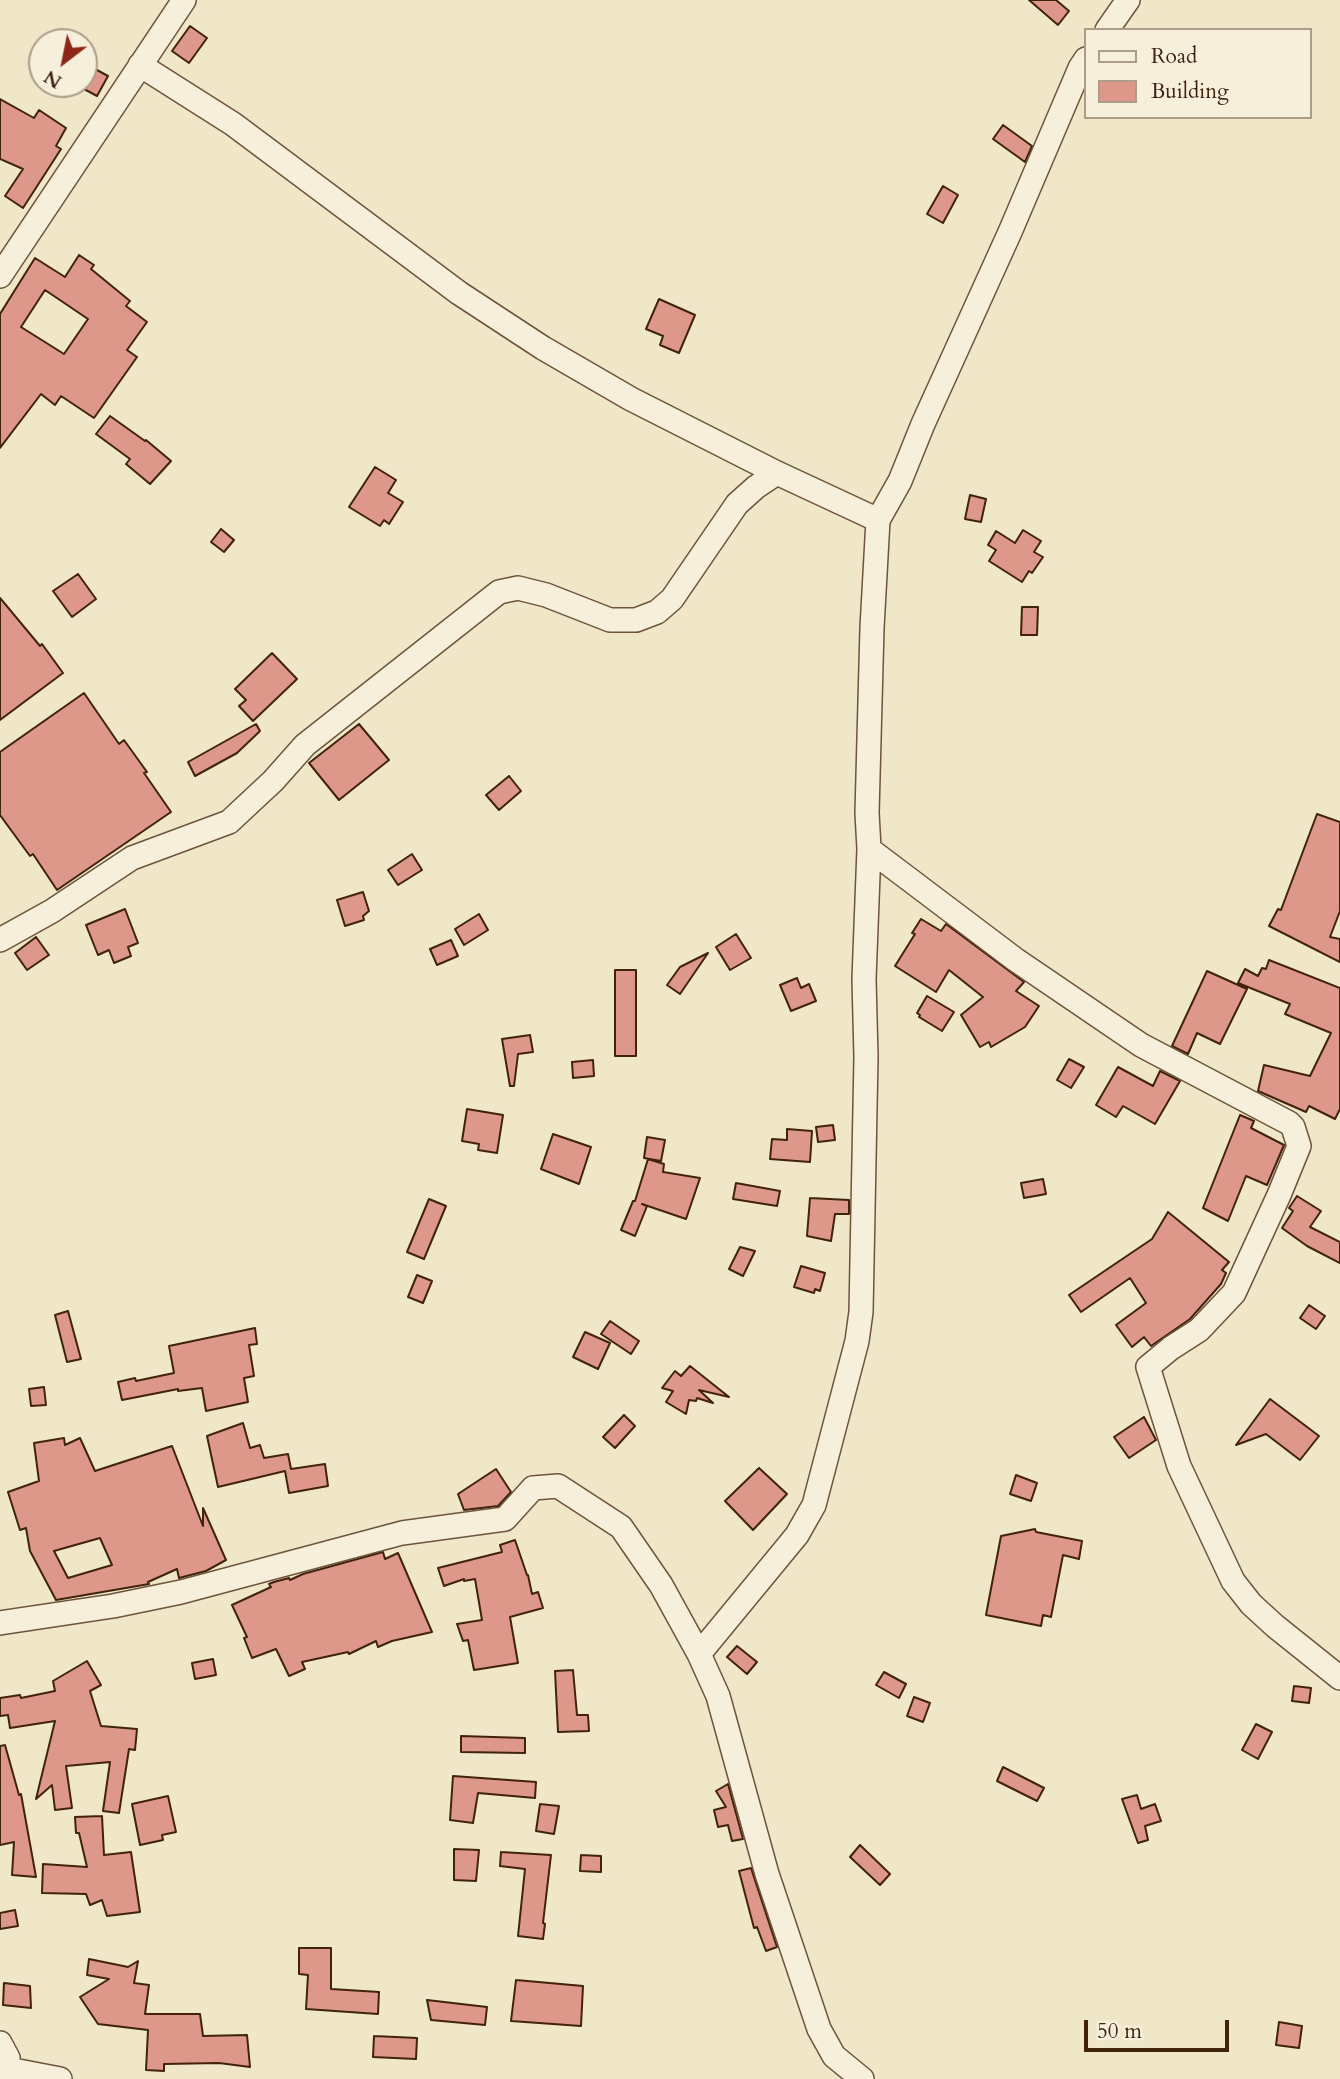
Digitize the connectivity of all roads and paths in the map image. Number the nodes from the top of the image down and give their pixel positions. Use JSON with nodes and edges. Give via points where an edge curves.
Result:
{"nodes":[{"id":1,"x":184,"y":0,"type":"edge"},
{"id":2,"x":1128,"y":0,"type":"edge"},
{"id":3,"x":1108,"y":28,"type":"edge"},
{"id":4,"x":1084,"y":62,"type":"edge"},
{"id":5,"x":140,"y":65,"type":"junction"},
{"id":6,"x":0,"y":276,"type":"edge"},
{"id":7,"x":777,"y":473,"type":"junction"},
{"id":8,"x":878,"y":520,"type":"junction"},
{"id":9,"x":869,"y":849,"type":"junction"},
{"id":10,"x":0,"y":940,"type":"edge"},
{"id":11,"x":0,"y":1623,"type":"edge"},
{"id":12,"x":699,"y":1654,"type":"junction"},
{"id":13,"x":1340,"y":1678,"type":"edge"},
{"id":14,"x":0,"y":2043,"type":"edge"},
{"id":15,"x":1,"y":2069,"type":"edge"},
{"id":16,"x":60,"y":2079,"type":"edge"},
{"id":17,"x":862,"y":2079,"type":"edge"}],
"edges":[{"from":1,"to":5,"type":"street"},
{"from":2,"to":3,"type":"street"},
{"from":4,"to":8,"type":"street","via":[[900,481]]},
{"from":5,"to":6,"type":"street"},
{"from":5,"to":7,"type":"street","via":[[233,124],[459,293],[543,348],[631,399]]},
{"from":7,"to":8,"type":"street"},
{"from":7,"to":10,"type":"street","via":[[737,504],[672,598],[657,612],[636,620],[610,620],[546,595],[518,589],[499,592],[305,745],[229,822],[132,859]]},
{"from":8,"to":9,"type":"street"},
{"from":9,"to":12,"type":"street","via":[[858,1340],[814,1505],[797,1535]]},
{"from":9,"to":13,"type":"street","via":[[1026,967],[1141,1045],[1293,1127],[1299,1146],[1234,1293],[1199,1330],[1147,1367],[1179,1466],[1233,1581],[1275,1626]]},
{"from":11,"to":12,"type":"street","via":[[181,1592],[402,1533],[505,1519],[533,1488],[558,1486],[621,1527],[661,1585]]},
{"from":12,"to":17,"type":"street","via":[[718,1696],[767,1874],[819,2029],[834,2056]]},
{"from":14,"to":15,"type":"street","via":[[8,2058]]},
{"from":15,"to":16,"type":"street"}]}
